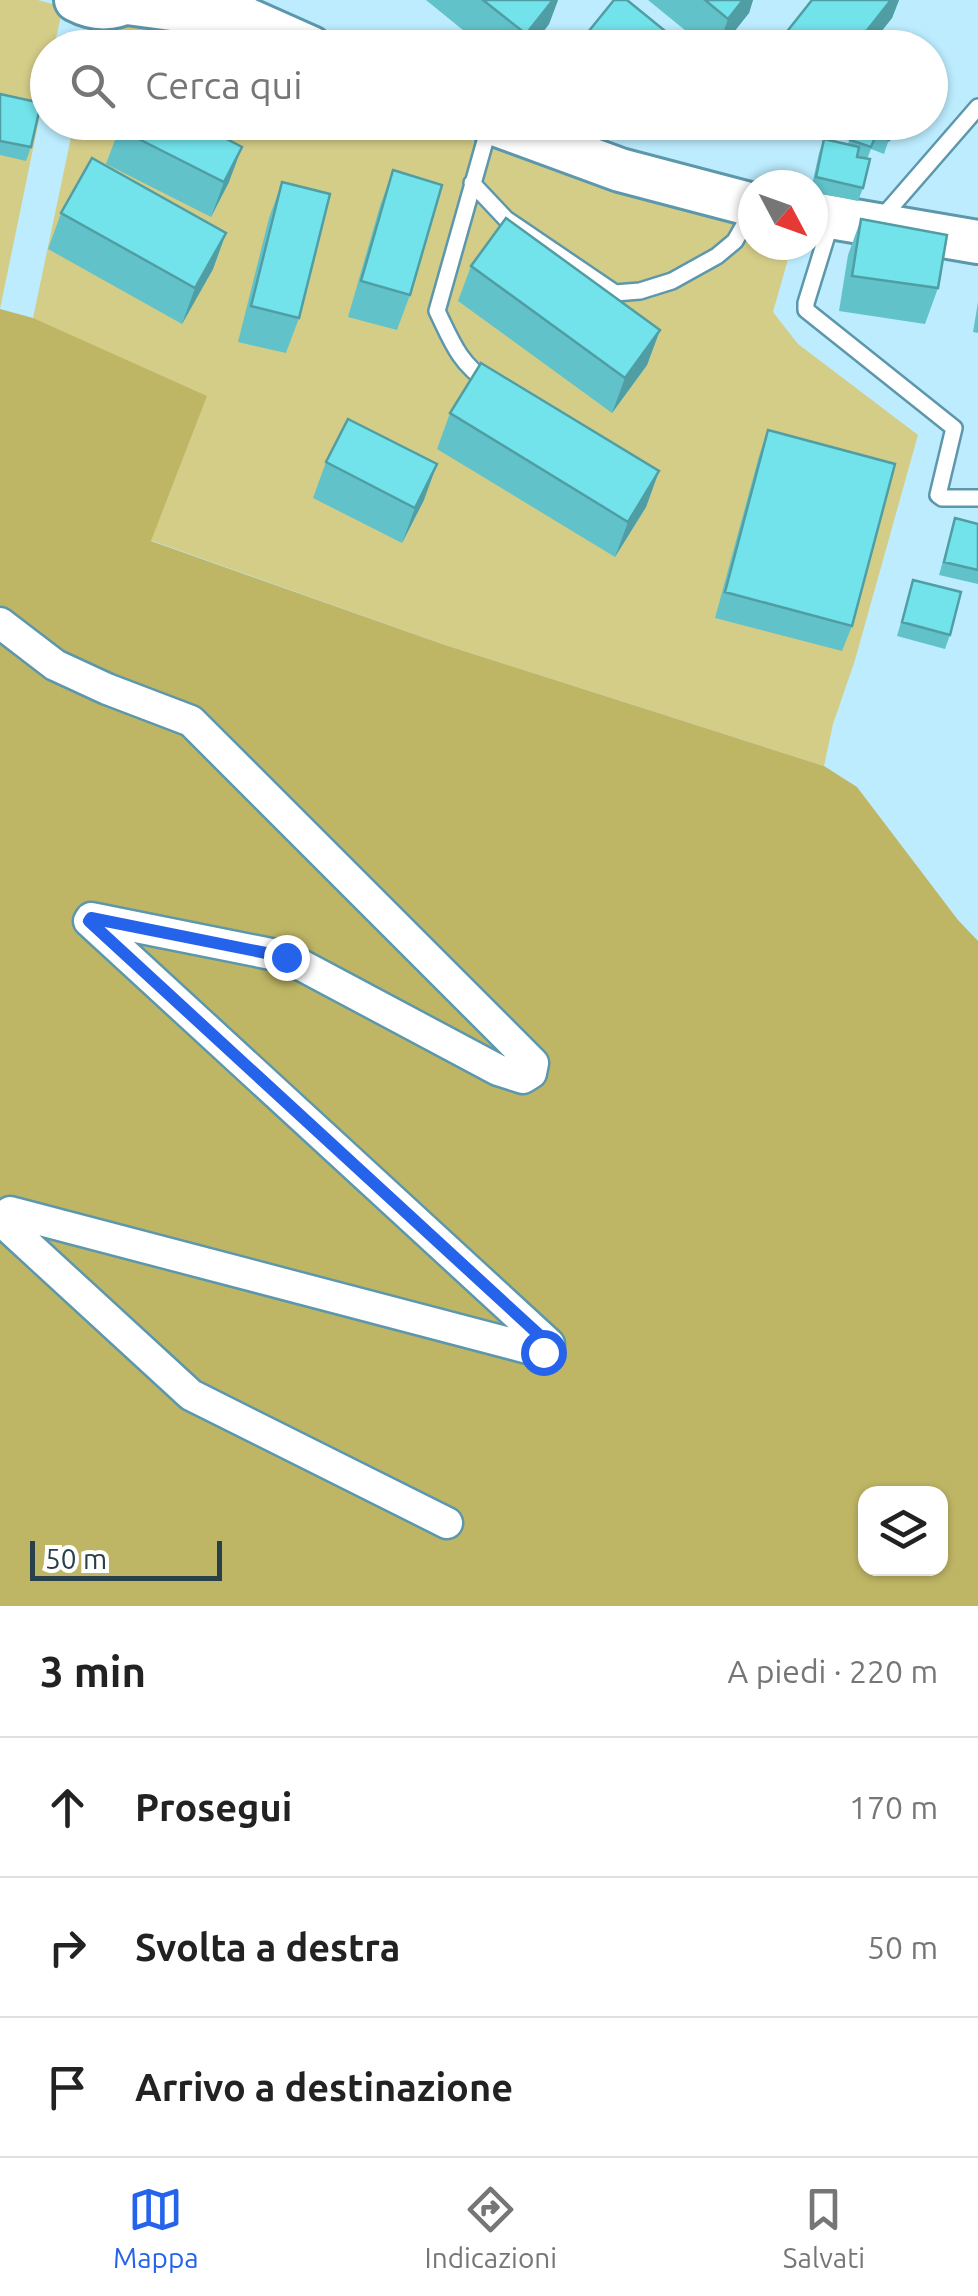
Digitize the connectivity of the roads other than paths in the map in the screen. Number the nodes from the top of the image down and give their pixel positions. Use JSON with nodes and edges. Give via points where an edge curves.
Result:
{"nodes":[{"id":1,"x":76,"y":0,"type":"edge"},
{"id":2,"x":129,"y":1,"type":"edge"},
{"id":3,"x":232,"y":10,"type":"edge"},
{"id":4,"x":273,"y":30,"type":"edge"},
{"id":5,"x":978,"y":107,"type":"edge"},
{"id":6,"x":484,"y":140,"type":"edge"},
{"id":7,"x":536,"y":140,"type":"edge"},
{"id":8,"x":472,"y":183,"type":"junction"},
{"id":9,"x":738,"y":201,"type":"edge"},
{"id":10,"x":828,"y":217,"type":"edge"},
{"id":11,"x":876,"y":225,"type":"junction"},
{"id":12,"x":738,"y":235,"type":"edge"},
{"id":13,"x":978,"y":242,"type":"edge"},
{"id":14,"x":814,"y":260,"type":"edge"},
{"id":15,"x":504,"y":392,"type":"edge"},
{"id":16,"x":978,"y":498,"type":"edge"},
{"id":17,"x":0,"y":622,"type":"edge"},
{"id":18,"x":446,"y":1523,"type":"dead end"}],
"edges":[{"from":1,"to":2,"type":"main road","via":[[94,8]]},
{"from":2,"to":3,"type":"main road"},
{"from":3,"to":4,"type":"main road"},
{"from":5,"to":11,"type":"lane"},
{"from":6,"to":8,"type":"lane"},
{"from":7,"to":9,"type":"main road"},
{"from":8,"to":12,"type":"lane","via":[[506,219],[615,293],[672,281],[717,256]]},
{"from":8,"to":15,"type":"lane","via":[[437,311],[459,358]]},
{"from":10,"to":11,"type":"main road"},
{"from":11,"to":13,"type":"main road"},
{"from":14,"to":16,"type":"lane","via":[[806,310],[954,428],[938,495]]},
{"from":17,"to":18,"type":"street","via":[[55,665],[192,721],[533,1064],[522,1078],[498,1070],[286,957],[89,921],[549,1344],[543,1352],[10,1212],[6,1225],[191,1395]]}]}
